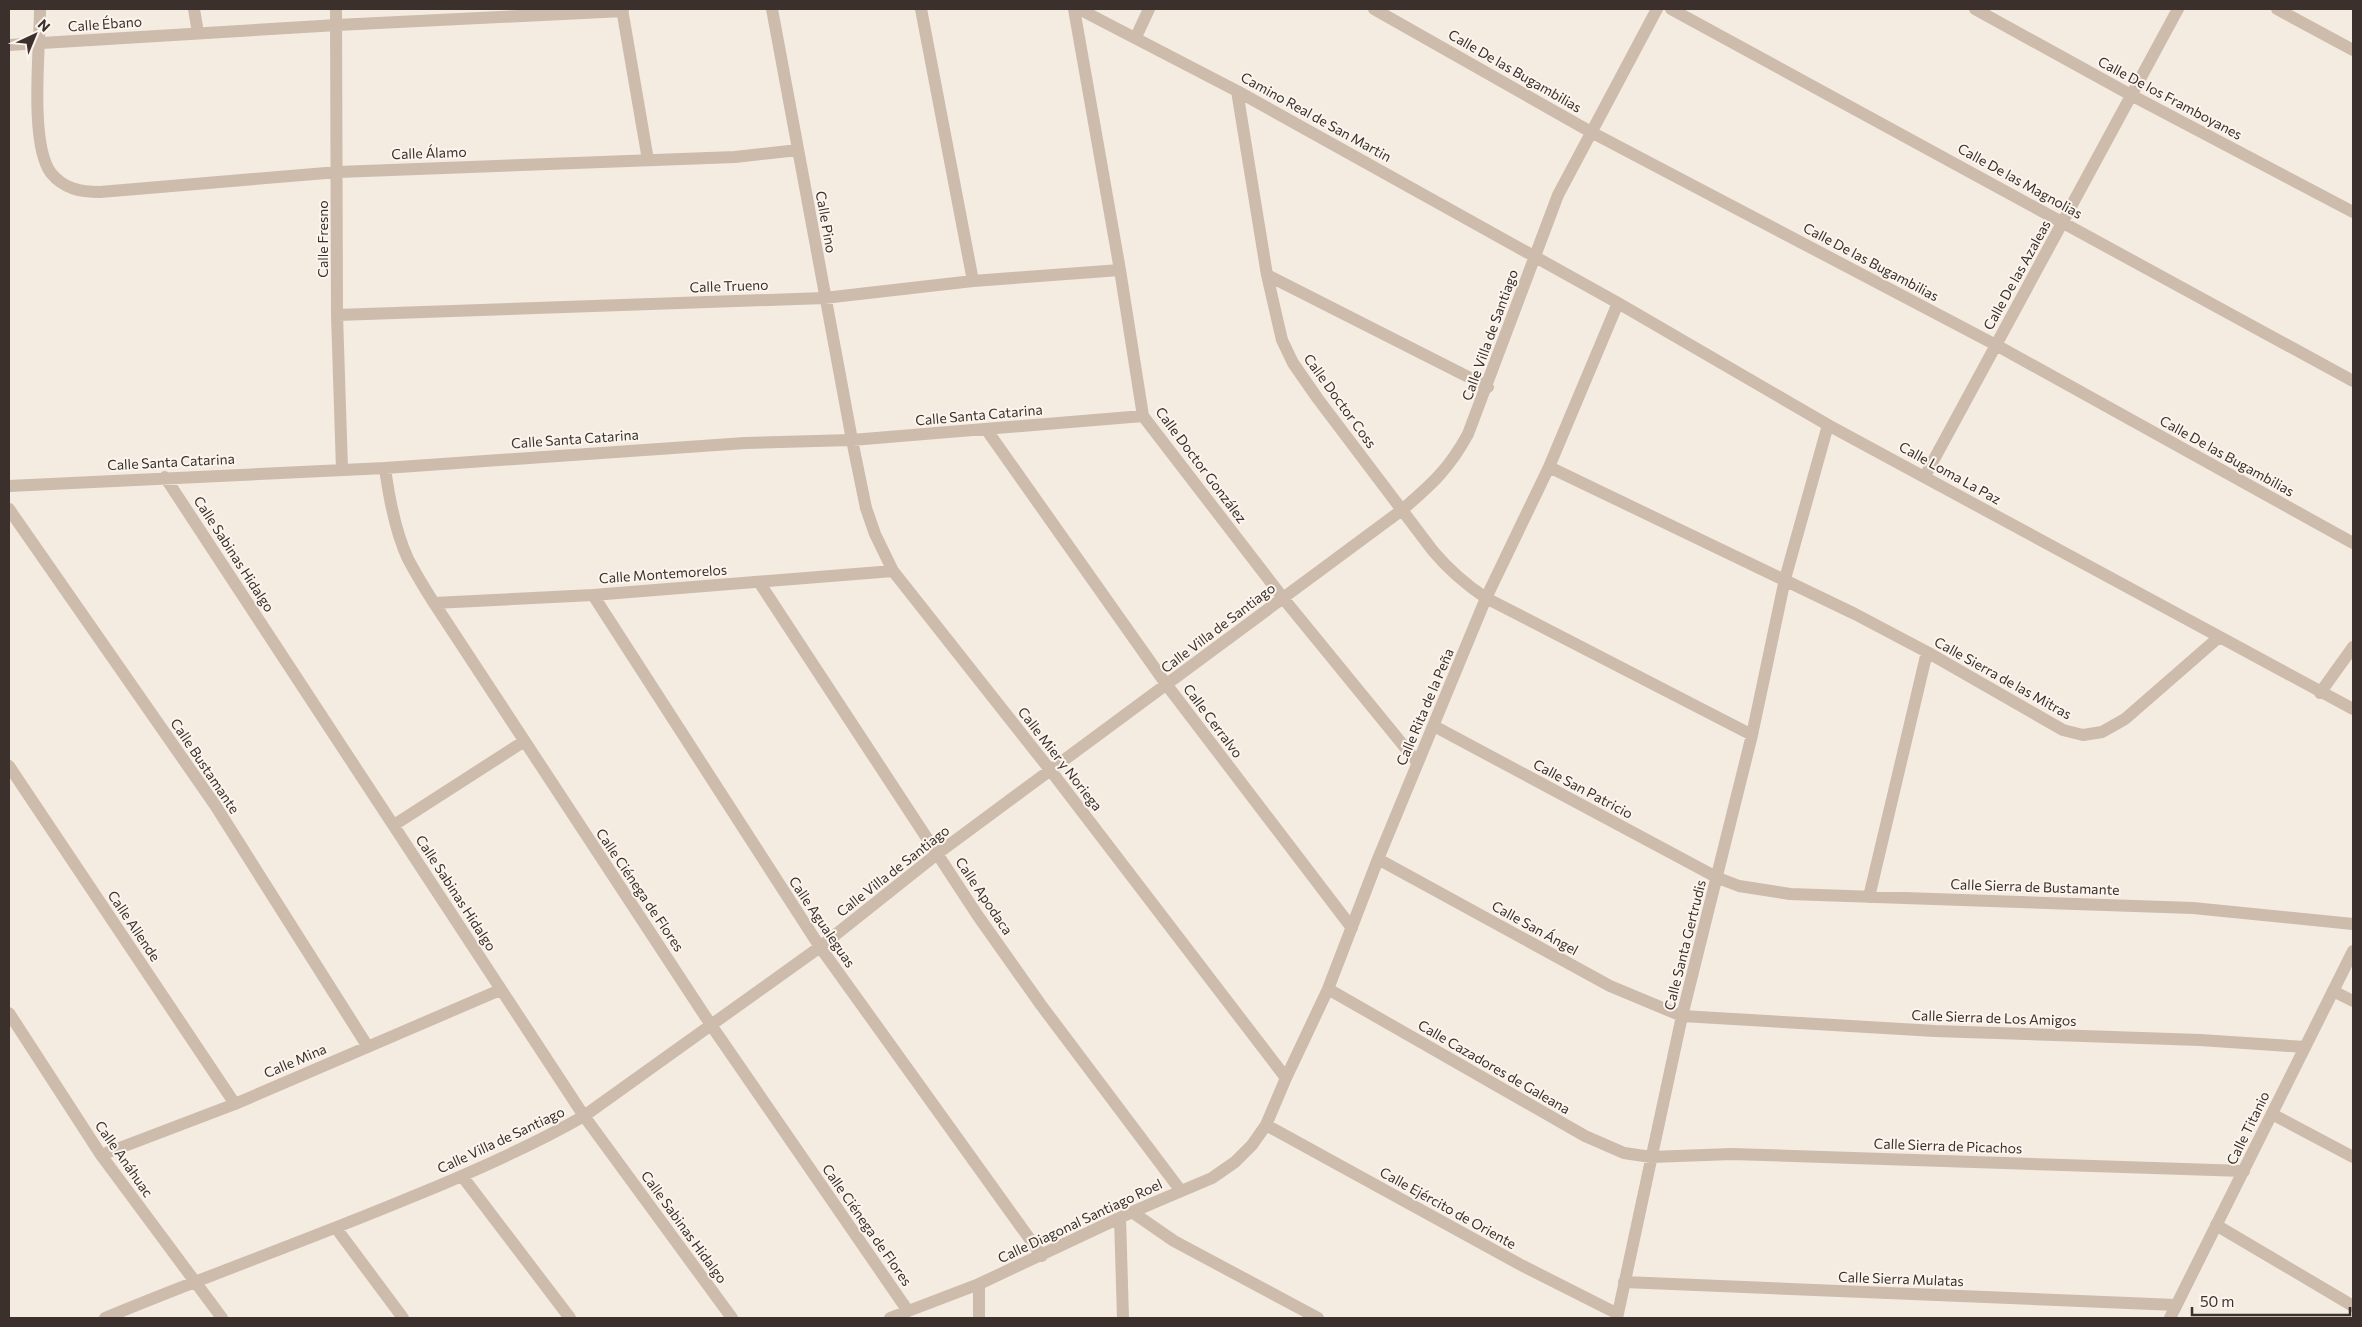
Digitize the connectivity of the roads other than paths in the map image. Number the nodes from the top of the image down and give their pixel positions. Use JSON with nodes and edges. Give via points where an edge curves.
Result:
{"nodes":[{"id":1,"x":40,"y":9,"type":"edge"},
{"id":2,"x":194,"y":9,"type":"edge"},
{"id":3,"x":336,"y":9,"type":"edge"},
{"id":4,"x":772,"y":9,"type":"edge"},
{"id":5,"x":921,"y":9,"type":"edge"},
{"id":6,"x":1074,"y":9,"type":"edge"},
{"id":7,"x":1079,"y":9,"type":"edge"},
{"id":8,"x":1149,"y":9,"type":"edge"},
{"id":9,"x":1374,"y":9,"type":"edge"},
{"id":10,"x":1657,"y":9,"type":"edge"},
{"id":11,"x":1671,"y":9,"type":"edge"},
{"id":12,"x":1975,"y":9,"type":"edge"},
{"id":13,"x":2178,"y":9,"type":"edge"},
{"id":14,"x":2277,"y":9,"type":"edge"},
{"id":15,"x":622,"y":10,"type":"edge"},
{"id":16,"x":486,"y":13,"type":"edge"},
{"id":17,"x":337,"y":25,"type":"junction"},
{"id":18,"x":198,"y":33,"type":"junction"},
{"id":19,"x":1136,"y":37,"type":"junction"},
{"id":20,"x":40,"y":44,"type":"junction"},
{"id":21,"x":9,"y":45,"type":"edge"},
{"id":22,"x":2353,"y":50,"type":"edge"},
{"id":23,"x":1237,"y":91,"type":"junction"},
{"id":24,"x":2131,"y":95,"type":"junction"},
{"id":25,"x":1592,"y":132,"type":"junction"},
{"id":26,"x":798,"y":150,"type":"junction"},
{"id":27,"x":648,"y":160,"type":"junction"},
{"id":28,"x":338,"y":172,"type":"junction"},
{"id":29,"x":2353,"y":212,"type":"edge"},
{"id":30,"x":2063,"y":223,"type":"junction"},
{"id":31,"x":1535,"y":256,"type":"junction"},
{"id":32,"x":1120,"y":270,"type":"junction"},
{"id":33,"x":1267,"y":275,"type":"junction"},
{"id":34,"x":973,"y":282,"type":"junction"},
{"id":35,"x":824,"y":298,"type":"junction"},
{"id":36,"x":1618,"y":303,"type":"junction"},
{"id":37,"x":338,"y":315,"type":"junction"},
{"id":38,"x":1996,"y":345,"type":"junction"},
{"id":39,"x":2353,"y":381,"type":"edge"},
{"id":40,"x":1488,"y":387,"type":"junction"},
{"id":41,"x":1143,"y":416,"type":"junction"},
{"id":42,"x":1828,"y":425,"type":"junction"},
{"id":43,"x":986,"y":429,"type":"junction"},
{"id":44,"x":852,"y":440,"type":"junction"},
{"id":45,"x":385,"y":468,"type":"junction"},
{"id":46,"x":1549,"y":468,"type":"junction"},
{"id":47,"x":342,"y":469,"type":"junction"},
{"id":48,"x":1925,"y":476,"type":"junction"},
{"id":49,"x":165,"y":477,"type":"junction"},
{"id":50,"x":9,"y":486,"type":"edge"},
{"id":51,"x":9,"y":509,"type":"edge"},
{"id":52,"x":1402,"y":510,"type":"junction"},
{"id":53,"x":2353,"y":543,"type":"edge"},
{"id":54,"x":894,"y":571,"type":"junction"},
{"id":55,"x":1785,"y":579,"type":"junction"},
{"id":56,"x":759,"y":582,"type":"junction"},
{"id":57,"x":593,"y":595,"type":"junction"},
{"id":58,"x":1283,"y":598,"type":"junction"},
{"id":59,"x":1486,"y":598,"type":"junction"},
{"id":60,"x":434,"y":603,"type":"junction"},
{"id":61,"x":2218,"y":638,"type":"junction"},
{"id":62,"x":2353,"y":647,"type":"edge"},
{"id":63,"x":1927,"y":652,"type":"junction"},
{"id":64,"x":1166,"y":684,"type":"junction"},
{"id":65,"x":2320,"y":693,"type":"junction"},
{"id":66,"x":2353,"y":710,"type":"edge"},
{"id":67,"x":1434,"y":726,"type":"junction"},
{"id":68,"x":1752,"y":734,"type":"junction"},
{"id":69,"x":524,"y":742,"type":"junction"},
{"id":70,"x":1417,"y":762,"type":"junction"},
{"id":71,"x":9,"y":766,"type":"edge"},
{"id":72,"x":1050,"y":771,"type":"junction"},
{"id":73,"x":394,"y":825,"type":"junction"},
{"id":74,"x":937,"y":854,"type":"junction"},
{"id":75,"x":1378,"y":859,"type":"junction"},
{"id":76,"x":1718,"y":878,"type":"junction"},
{"id":77,"x":1870,"y":897,"type":"junction"},
{"id":78,"x":2353,"y":924,"type":"edge"},
{"id":79,"x":1352,"y":928,"type":"junction"},
{"id":80,"x":820,"y":947,"type":"junction"},
{"id":81,"x":2353,"y":951,"type":"edge"},
{"id":82,"x":1328,"y":988,"type":"junction"},
{"id":83,"x":500,"y":990,"type":"junction"},
{"id":84,"x":2333,"y":990,"type":"junction"},
{"id":85,"x":2353,"y":1001,"type":"edge"},
{"id":86,"x":9,"y":1013,"type":"edge"},
{"id":87,"x":1682,"y":1016,"type":"junction"},
{"id":88,"x":711,"y":1025,"type":"junction"},
{"id":89,"x":368,"y":1047,"type":"junction"},
{"id":90,"x":2305,"y":1048,"type":"junction"},
{"id":91,"x":1286,"y":1078,"type":"junction"},
{"id":92,"x":235,"y":1104,"type":"junction"},
{"id":93,"x":2272,"y":1114,"type":"junction"},
{"id":94,"x":584,"y":1116,"type":"junction"},
{"id":95,"x":1266,"y":1125,"type":"junction"},
{"id":96,"x":101,"y":1155,"type":"junction"},
{"id":97,"x":1650,"y":1157,"type":"junction"},
{"id":98,"x":2353,"y":1157,"type":"edge"},
{"id":99,"x":2244,"y":1171,"type":"junction"},
{"id":100,"x":462,"y":1176,"type":"junction"},
{"id":101,"x":1181,"y":1191,"type":"junction"},
{"id":102,"x":1132,"y":1212,"type":"junction"},
{"id":103,"x":1120,"y":1218,"type":"junction"},
{"id":104,"x":2216,"y":1226,"type":"junction"},
{"id":105,"x":336,"y":1228,"type":"junction"},
{"id":106,"x":1042,"y":1256,"type":"junction"},
{"id":107,"x":194,"y":1281,"type":"junction"},
{"id":108,"x":1624,"y":1282,"type":"junction"},
{"id":109,"x":978,"y":1284,"type":"junction"},
{"id":110,"x":2176,"y":1305,"type":"junction"},
{"id":111,"x":2353,"y":1306,"type":"edge"},
{"id":112,"x":908,"y":1311,"type":"junction"},
{"id":113,"x":1617,"y":1316,"type":"edge"},
{"id":114,"x":105,"y":1318,"type":"edge"},
{"id":115,"x":222,"y":1318,"type":"edge"},
{"id":116,"x":403,"y":1318,"type":"edge"},
{"id":117,"x":570,"y":1318,"type":"edge"},
{"id":118,"x":732,"y":1318,"type":"edge"},
{"id":119,"x":890,"y":1318,"type":"edge"},
{"id":120,"x":979,"y":1318,"type":"edge"},
{"id":121,"x":1123,"y":1318,"type":"edge"},
{"id":122,"x":1318,"y":1318,"type":"edge"},
{"id":123,"x":2170,"y":1318,"type":"edge"}],
"edges":[{"from":1,"to":20,"type":"street"},
{"from":2,"to":18,"type":"street"},
{"from":3,"to":17,"type":"street","name":"Calle Fresno"},
{"from":4,"to":26,"type":"street","name":"Calle Pino"},
{"from":5,"to":34,"type":"street"},
{"from":6,"to":32,"type":"street","name":"Calle Doctor González"},
{"from":7,"to":19,"type":"street","name":"Camino Real de San Martin"},
{"from":8,"to":19,"type":"street"},
{"from":9,"to":25,"type":"street","name":"Calle De las Bugambilias"},
{"from":10,"to":25,"type":"street","name":"Calle Villa de Santiago"},
{"from":11,"to":30,"type":"street","name":"Calle De las Magnolias"},
{"from":12,"to":24,"type":"street","name":"Calle De los Framboyanes"},
{"from":13,"to":24,"type":"street","name":"Calle De las Azaleas"},
{"from":14,"to":22,"type":"street"},
{"from":15,"to":16,"type":"street","name":"Calle Ébano"},
{"from":15,"to":27,"type":"street"},
{"from":16,"to":17,"type":"street","name":"Calle Ébano"},
{"from":17,"to":18,"type":"street","name":"Calle Ébano"},
{"from":17,"to":28,"type":"street","name":"Calle Fresno"},
{"from":18,"to":20,"type":"street","name":"Calle Ébano"},
{"from":19,"to":23,"type":"street","name":"Camino Real de San Martin"},
{"from":20,"to":21,"type":"street","name":"Calle Ébano"},
{"from":20,"to":28,"type":"street","name":"Calle Álamo","via":[[39,129],[44,160],[64,185],[81,192],[100,192]]},
{"from":23,"to":31,"type":"street","name":"Camino Real de San Martin"},
{"from":23,"to":33,"type":"street","name":"Calle Doctor Coss"},
{"from":24,"to":29,"type":"street","name":"Calle De los Framboyanes"},
{"from":24,"to":30,"type":"street","name":"Calle De las Azaleas"},
{"from":25,"to":31,"type":"street","name":"Calle Villa de Santiago","via":[[1558,195]]},
{"from":25,"to":38,"type":"street","name":"Calle De las Bugambilias"},
{"from":26,"to":27,"type":"street","name":"Calle Álamo","via":[[735,157]]},
{"from":26,"to":35,"type":"street","name":"Calle Pino"},
{"from":27,"to":28,"type":"street","name":"Calle Álamo"},
{"from":28,"to":37,"type":"street","name":"Calle Fresno"},
{"from":30,"to":38,"type":"street","name":"Calle De las Azaleas"},
{"from":30,"to":39,"type":"street","name":"Calle De las Magnolias"},
{"from":31,"to":36,"type":"street","name":"Calle Loma La Paz"},
{"from":31,"to":40,"type":"street","name":"Calle Villa de Santiago"},
{"from":32,"to":34,"type":"street","name":"Calle Trueno"},
{"from":32,"to":41,"type":"street","name":"Calle Doctor González"},
{"from":33,"to":40,"type":"street"},
{"from":33,"to":52,"type":"street","name":"Calle Doctor Coss","via":[[1282,340],[1293,363]]},
{"from":34,"to":35,"type":"street","name":"Calle Trueno"},
{"from":35,"to":37,"type":"street","name":"Calle Trueno"},
{"from":35,"to":44,"type":"street","name":"Calle Pino"},
{"from":36,"to":42,"type":"street","name":"Calle Loma La Paz"},
{"from":36,"to":46,"type":"street","name":"Calle Rita de la Peña"},
{"from":37,"to":47,"type":"street","name":"Calle Fresno"},
{"from":38,"to":48,"type":"street","name":"Calle De las Azaleas"},
{"from":38,"to":53,"type":"street","name":"Calle De las Bugambilias"},
{"from":40,"to":52,"type":"street","name":"Calle Villa de Santiago","via":[[1454,460],[1437,480]]},
{"from":41,"to":43,"type":"street","name":"Calle Santa Catarina"},
{"from":41,"to":58,"type":"street","name":"Calle Doctor González"},
{"from":42,"to":48,"type":"street","name":"Calle Loma La Paz"},
{"from":42,"to":55,"type":"street","name":"Calle Santa Gertrudis"},
{"from":43,"to":44,"type":"street","name":"Calle Santa Catarina"},
{"from":43,"to":64,"type":"street","name":"Calle Cerralvo"},
{"from":44,"to":45,"type":"street","name":"Calle Santa Catarina","via":[[745,443]]},
{"from":44,"to":54,"type":"street","name":"Calle Mier y Noriega","via":[[874,534]]},
{"from":45,"to":47,"type":"street","name":"Calle Santa Catarina"},
{"from":45,"to":60,"type":"street","name":"Calle Ciénega de Flores","via":[[388,494],[402,542]]},
{"from":46,"to":55,"type":"street","name":"Calle Sierra de las Mitras"},
{"from":46,"to":59,"type":"street","name":"Calle Rita de la Peña"},
{"from":47,"to":49,"type":"street","name":"Calle Santa Catarina"},
{"from":48,"to":61,"type":"street","name":"Calle Loma La Paz"},
{"from":49,"to":50,"type":"street","name":"Calle Santa Catarina"},
{"from":49,"to":73,"type":"street","name":"Calle Sabinas Hidalgo"},
{"from":51,"to":89,"type":"street","name":"Calle Bustamante","via":[[215,805]]},
{"from":52,"to":58,"type":"street","name":"Calle Villa de Santiago"},
{"from":52,"to":59,"type":"street","name":"Calle Doctor Coss","via":[[1448,569]]},
{"from":54,"to":56,"type":"street","name":"Calle Montemorelos"},
{"from":54,"to":72,"type":"street","name":"Calle Mier y Noriega"},
{"from":55,"to":63,"type":"street","name":"Calle Sierra de las Mitras"},
{"from":55,"to":68,"type":"street","name":"Calle Santa Gertrudis"},
{"from":56,"to":57,"type":"street","name":"Calle Montemorelos"},
{"from":56,"to":74,"type":"street","name":"Calle Apodaca"},
{"from":57,"to":60,"type":"street","name":"Calle Montemorelos"},
{"from":57,"to":80,"type":"street","name":"Calle Agualeguas"},
{"from":58,"to":64,"type":"street","name":"Calle Villa de Santiago"},
{"from":58,"to":70,"type":"street","name":"Calle Doctor González"},
{"from":59,"to":67,"type":"street","name":"Calle Rita de la Peña"},
{"from":59,"to":68,"type":"street","name":"Calle Doctor Coss"},
{"from":60,"to":69,"type":"street","name":"Calle Ciénega de Flores"},
{"from":61,"to":63,"type":"street","name":"Calle Sierra de las Mitras","via":[[2125,719],[2102,732],[2083,735],[2063,730]]},
{"from":61,"to":65,"type":"street","name":"Calle Loma La Paz"},
{"from":62,"to":65,"type":"street"},
{"from":63,"to":77,"type":"street"},
{"from":64,"to":72,"type":"street","name":"Calle Villa de Santiago"},
{"from":64,"to":79,"type":"street","name":"Calle Cerralvo"},
{"from":65,"to":66,"type":"street","name":"Calle Loma La Paz"},
{"from":67,"to":70,"type":"street","name":"Calle Rita de la Peña"},
{"from":67,"to":76,"type":"street","name":"Calle San Patricio"},
{"from":68,"to":76,"type":"street","name":"Calle Santa Gertrudis"},
{"from":69,"to":73,"type":"street"},
{"from":69,"to":88,"type":"street","name":"Calle Ciénega de Flores"},
{"from":70,"to":75,"type":"street","name":"Calle Rita de la Peña"},
{"from":71,"to":92,"type":"street","name":"Calle Allende"},
{"from":72,"to":74,"type":"street","name":"Calle Villa de Santiago"},
{"from":72,"to":91,"type":"street","name":"Calle Mier y Noriega"},
{"from":73,"to":83,"type":"street","name":"Calle Sabinas Hidalgo"},
{"from":74,"to":80,"type":"street","name":"Calle Villa de Santiago"},
{"from":74,"to":101,"type":"street","name":"Calle Apodaca","via":[[1041,1005]]},
{"from":75,"to":79,"type":"street","name":"Calle Rita de la Peña"},
{"from":75,"to":87,"type":"street","name":"Calle San Ángel","via":[[1610,986]]},
{"from":76,"to":77,"type":"street","name":"Calle Sierra de Bustamante","via":[[1762,891]]},
{"from":76,"to":87,"type":"street","name":"Calle Santa Gertrudis"},
{"from":77,"to":78,"type":"street","name":"Calle Sierra de Bustamante","via":[[2193,908]]},
{"from":79,"to":82,"type":"street","name":"Calle Rita de la Peña"},
{"from":80,"to":88,"type":"street","name":"Calle Villa de Santiago"},
{"from":80,"to":106,"type":"street","name":"Calle Agualeguas"},
{"from":81,"to":84,"type":"street","name":"Calle Titanio"},
{"from":82,"to":91,"type":"street","name":"Calle Rita de la Peña"},
{"from":82,"to":97,"type":"street","name":"Calle Cazadores de Galeana","via":[[1584,1136],[1624,1153]]},
{"from":83,"to":89,"type":"street","name":"Calle Mina"},
{"from":83,"to":94,"type":"street","name":"Calle Sabinas Hidalgo"},
{"from":84,"to":85,"type":"street"},
{"from":84,"to":90,"type":"street","name":"Calle Titanio"},
{"from":86,"to":96,"type":"street","name":"Calle Anáhuac"},
{"from":87,"to":90,"type":"street","name":"Calle Sierra de Los Amigos","via":[[1935,1031],[2200,1040]]},
{"from":87,"to":97,"type":"street","name":"Calle Santa Gertrudis"},
{"from":88,"to":94,"type":"street","name":"Calle Villa de Santiago"},
{"from":88,"to":112,"type":"street","name":"Calle Ciénega de Flores"},
{"from":89,"to":92,"type":"street","name":"Calle Mina"},
{"from":90,"to":93,"type":"street","name":"Calle Titanio"},
{"from":91,"to":95,"type":"street","name":"Calle Rita de la Peña"},
{"from":92,"to":96,"type":"street","name":"Calle Mina"},
{"from":93,"to":98,"type":"street"},
{"from":93,"to":99,"type":"street","name":"Calle Titanio"},
{"from":94,"to":100,"type":"street","name":"Calle Villa de Santiago","via":[[549,1136]]},
{"from":94,"to":118,"type":"street","name":"Calle Sabinas Hidalgo"},
{"from":95,"to":101,"type":"street","name":"Calle Diagonal Santiago Roel","via":[[1235,1162],[1212,1178]]},
{"from":95,"to":113,"type":"street","name":"Calle Ejército de Oriente"},
{"from":96,"to":107,"type":"street","name":"Calle Anáhuac"},
{"from":97,"to":99,"type":"street","name":"Calle Sierra de Picachos","via":[[1732,1154]]},
{"from":97,"to":108,"type":"street","name":"Calle Santa Gertrudis"},
{"from":99,"to":104,"type":"street","name":"Calle Titanio"},
{"from":100,"to":105,"type":"street","name":"Calle Villa de Santiago"},
{"from":100,"to":117,"type":"street"},
{"from":101,"to":102,"type":"street","name":"Calle Diagonal Santiago Roel"},
{"from":102,"to":103,"type":"street","name":"Calle Diagonal Santiago Roel"},
{"from":102,"to":122,"type":"street","via":[[1174,1241]]},
{"from":103,"to":106,"type":"street","name":"Calle Diagonal Santiago Roel"},
{"from":103,"to":121,"type":"street"},
{"from":104,"to":110,"type":"street","name":"Calle Titanio"},
{"from":104,"to":111,"type":"street"},
{"from":105,"to":107,"type":"street","name":"Calle Villa de Santiago"},
{"from":105,"to":116,"type":"street"},
{"from":106,"to":109,"type":"street","name":"Calle Diagonal Santiago Roel"},
{"from":107,"to":114,"type":"street","name":"Calle Villa de Santiago"},
{"from":107,"to":115,"type":"street","name":"Calle Anáhuac"},
{"from":108,"to":110,"type":"street","name":"Calle Sierra Mulatas"},
{"from":108,"to":113,"type":"street","name":"Calle Santa Gertrudis"},
{"from":109,"to":112,"type":"street","name":"Calle Diagonal Santiago Roel"},
{"from":109,"to":120,"type":"street"},
{"from":110,"to":123,"type":"street","name":"Calle Titanio"},
{"from":112,"to":119,"type":"street","name":"Calle Diagonal Santiago Roel"}]}
